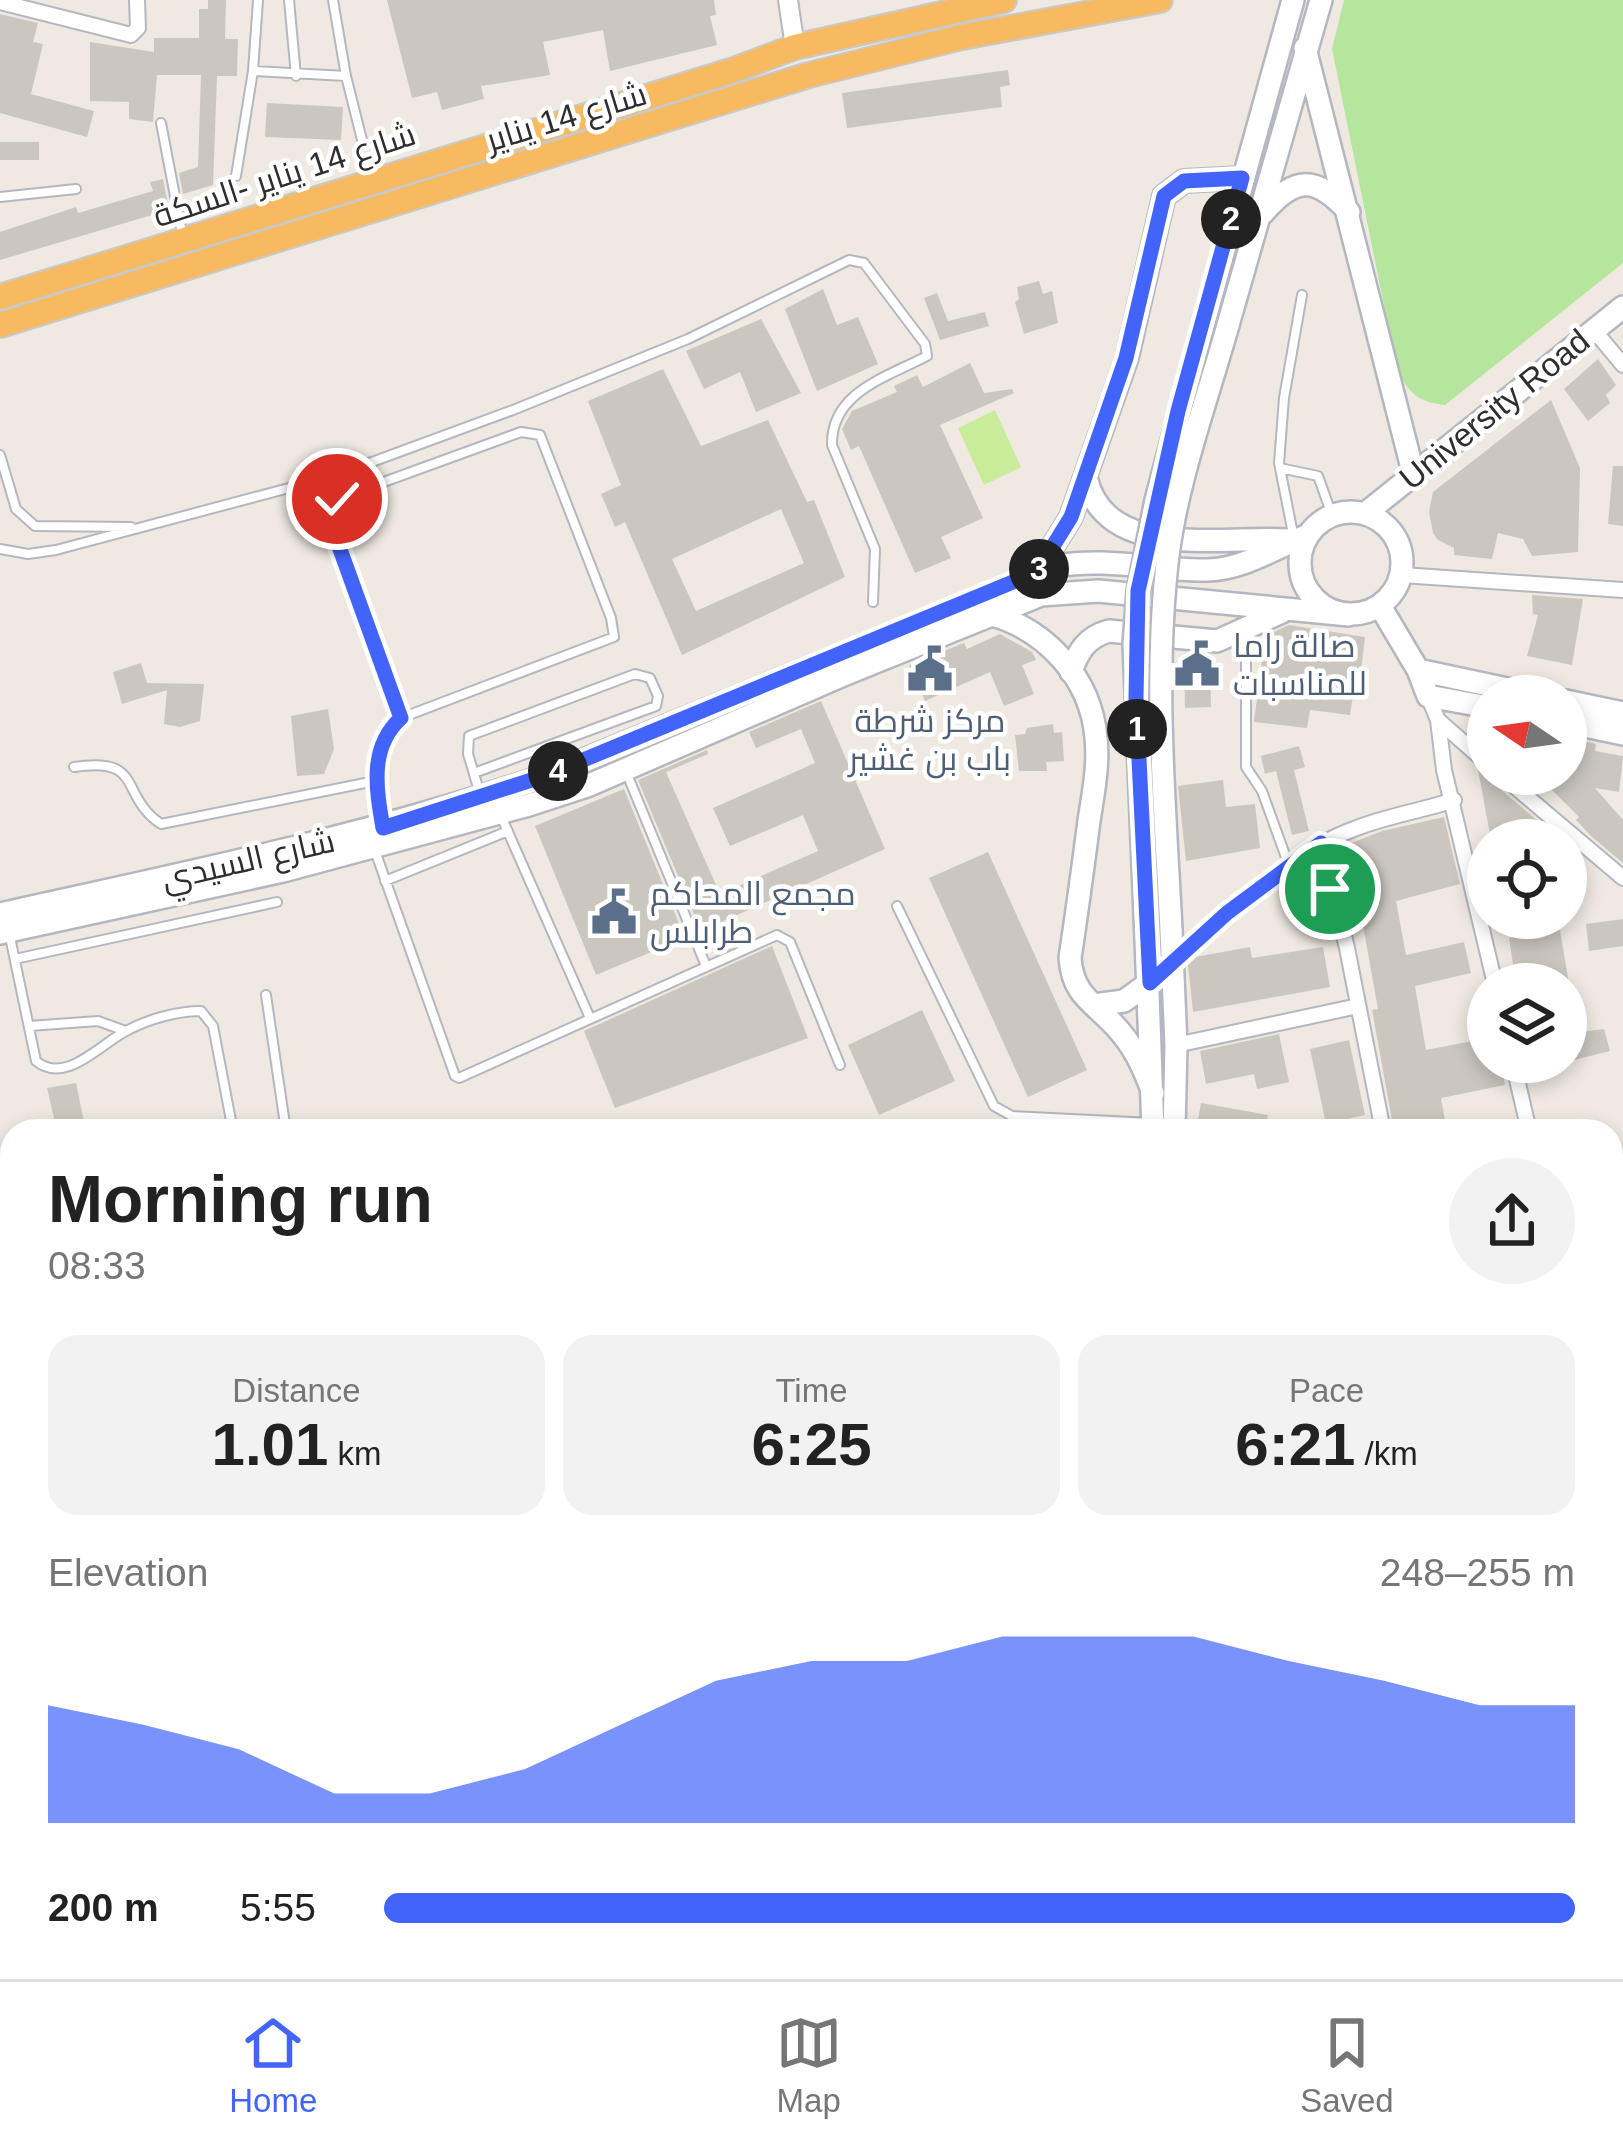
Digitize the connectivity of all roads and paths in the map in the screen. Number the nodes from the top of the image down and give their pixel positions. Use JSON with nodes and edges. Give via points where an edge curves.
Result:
{"nodes":[{"id":1,"x":137,"y":0,"type":"edge"},
{"id":2,"x":258,"y":0,"type":"edge"},
{"id":3,"x":289,"y":0,"type":"edge"},
{"id":4,"x":333,"y":0,"type":"edge"},
{"id":5,"x":788,"y":0,"type":"edge"},
{"id":6,"x":1004,"y":0,"type":"edge"},
{"id":7,"x":1160,"y":0,"type":"edge"},
{"id":8,"x":0,"y":2,"type":"edge"},
{"id":9,"x":1293,"y":3,"type":"edge"},
{"id":10,"x":1319,"y":4,"type":"edge"},
{"id":11,"x":795,"y":47,"type":"junction"},
{"id":12,"x":1305,"y":48,"type":"junction"},
{"id":13,"x":254,"y":71,"type":"junction"},
{"id":14,"x":296,"y":76,"type":"junction"},
{"id":15,"x":346,"y":76,"type":"junction"},
{"id":16,"x":161,"y":123,"type":"dead end"},
{"id":17,"x":363,"y":143,"type":"dead end"},
{"id":18,"x":236,"y":176,"type":"dead end"},
{"id":19,"x":1242,"y":178,"type":"junction"},
{"id":20,"x":76,"y":188,"type":"dead end"},
{"id":21,"x":0,"y":196,"type":"edge"},
{"id":22,"x":1349,"y":213,"type":"junction"},
{"id":23,"x":1259,"y":218,"type":"junction"},
{"id":24,"x":184,"y":241,"type":"junction"},
{"id":25,"x":1302,"y":295,"type":"dead end"},
{"id":26,"x":0,"y":297,"type":"edge"},
{"id":27,"x":1623,"y":307,"type":"edge"},
{"id":28,"x":0,"y":326,"type":"edge"},
{"id":29,"x":1593,"y":329,"type":"junction"},
{"id":30,"x":1623,"y":365,"type":"edge"},
{"id":31,"x":0,"y":455,"type":"edge"},
{"id":32,"x":1280,"y":468,"type":"junction"},
{"id":33,"x":1413,"y":472,"type":"junction"},
{"id":34,"x":1086,"y":477,"type":"junction"},
{"id":35,"x":1366,"y":513,"type":"junction"},
{"id":36,"x":1332,"y":515,"type":"junction"},
{"id":37,"x":138,"y":527,"type":"junction"},
{"id":38,"x":1300,"y":538,"type":"junction"},
{"id":39,"x":0,"y":548,"type":"edge"},
{"id":40,"x":1037,"y":572,"type":"junction"},
{"id":41,"x":1402,"y":574,"type":"junction"},
{"id":42,"x":1623,"y":590,"type":"edge"},
{"id":43,"x":873,"y":602,"type":"dead end"},
{"id":44,"x":1380,"y":606,"type":"junction"},
{"id":45,"x":1295,"y":608,"type":"junction"},
{"id":46,"x":999,"y":610,"type":"junction"},
{"id":47,"x":1349,"y":615,"type":"junction"},
{"id":48,"x":1246,"y":661,"type":"dead end"},
{"id":49,"x":1418,"y":670,"type":"junction"},
{"id":50,"x":1071,"y":672,"type":"junction"},
{"id":51,"x":1467,"y":680,"type":"edge"},
{"id":52,"x":1428,"y":696,"type":"junction"},
{"id":53,"x":716,"y":703,"type":"junction"},
{"id":54,"x":1467,"y":703,"type":"edge"},
{"id":55,"x":1587,"y":705,"type":"edge"},
{"id":56,"x":1623,"y":713,"type":"edge"},
{"id":57,"x":401,"y":718,"type":"junction"},
{"id":58,"x":1438,"y":720,"type":"junction"},
{"id":59,"x":728,"y":724,"type":"junction"},
{"id":60,"x":1587,"y":726,"type":"edge"},
{"id":61,"x":1623,"y":734,"type":"edge"},
{"id":62,"x":615,"y":746,"type":"junction"},
{"id":63,"x":1467,"y":746,"type":"edge"},
{"id":64,"x":74,"y":767,"type":"dead end"},
{"id":65,"x":625,"y":769,"type":"junction"},
{"id":66,"x":474,"y":773,"type":"junction"},
{"id":67,"x":375,"y":781,"type":"junction"},
{"id":68,"x":1524,"y":795,"type":"edge"},
{"id":69,"x":481,"y":798,"type":"junction"},
{"id":70,"x":1454,"y":800,"type":"junction"},
{"id":71,"x":504,"y":822,"type":"junction"},
{"id":72,"x":378,"y":838,"type":"junction"},
{"id":73,"x":1321,"y":843,"type":"junction"},
{"id":74,"x":1288,"y":864,"type":"junction"},
{"id":75,"x":1623,"y":878,"type":"edge"},
{"id":76,"x":385,"y":881,"type":"junction"},
{"id":77,"x":277,"y":902,"type":"dead end"},
{"id":78,"x":896,"y":906,"type":"dead end"},
{"id":79,"x":3,"y":926,"type":"edge"},
{"id":80,"x":15,"y":959,"type":"junction"},
{"id":81,"x":1490,"y":963,"type":"edge"},
{"id":82,"x":1173,"y":964,"type":"junction"},
{"id":83,"x":706,"y":966,"type":"junction"},
{"id":84,"x":1150,"y":983,"type":"junction"},
{"id":85,"x":266,"y":995,"type":"dead end"},
{"id":86,"x":1094,"y":1005,"type":"junction"},
{"id":87,"x":1358,"y":1006,"type":"junction"},
{"id":88,"x":590,"y":1018,"type":"junction"},
{"id":89,"x":28,"y":1026,"type":"junction"},
{"id":90,"x":125,"y":1031,"type":"junction"},
{"id":91,"x":1175,"y":1045,"type":"junction"},
{"id":92,"x":840,"y":1065,"type":"dead end"},
{"id":93,"x":1518,"y":1083,"type":"edge"},
{"id":94,"x":1153,"y":1094,"type":"junction"},
{"id":95,"x":230,"y":1119,"type":"edge"},
{"id":96,"x":284,"y":1119,"type":"edge"},
{"id":97,"x":1049,"y":1119,"type":"edge"},
{"id":98,"x":1158,"y":1119,"type":"edge"},
{"id":99,"x":1162,"y":1119,"type":"edge"},
{"id":100,"x":1381,"y":1119,"type":"edge"},
{"id":101,"x":1525,"y":1119,"type":"edge"}],
"edges":[{"from":1,"to":8,"type":"street","via":[[138,28],[130,34]]},
{"from":2,"to":13,"type":"lane"},
{"from":3,"to":14,"type":"lane"},
{"from":4,"to":15,"type":"lane"},
{"from":5,"to":11,"type":"street"},
{"from":6,"to":11,"type":"highway","name":"شارع 14 يناير -السكة"},
{"from":7,"to":28,"type":"highway","name":"شارع 14 يناير","via":[[809,75]]},
{"from":9,"to":19,"type":"main road"},
{"from":10,"to":12,"type":"main road"},
{"from":11,"to":24,"type":"highway","name":"شارع 14 يناير -السكة"},
{"from":12,"to":22,"type":"main road"},
{"from":12,"to":23,"type":"main road"},
{"from":13,"to":14,"type":"lane"},
{"from":13,"to":18,"type":"lane"},
{"from":14,"to":15,"type":"lane"},
{"from":15,"to":17,"type":"lane"},
{"from":16,"to":24,"type":"lane"},
{"from":19,"to":34,"type":"main road","via":[[1184,181],[1164,196],[1137,322]]},
{"from":19,"to":84,"type":"main road","bridge":true,"via":[[1138,591],[1134,662]]},
{"from":20,"to":21,"type":"lane"},
{"from":22,"to":23,"type":"main road","via":[[1325,189],[1304,184],[1282,191]]},
{"from":22,"to":33,"type":"main road"},
{"from":23,"to":82,"type":"main road","bridge":true,"via":[[1178,512],[1166,585],[1159,683]]},
{"from":24,"to":26,"type":"highway","name":"شارع 14 يناير -السكة"},
{"from":25,"to":32,"type":"lane"},
{"from":27,"to":29,"type":"main road","name":"University Road"},
{"from":29,"to":30,"type":"street"},
{"from":29,"to":33,"type":"main road","name":"University Road"},
{"from":31,"to":37,"type":"lane","via":[[16,509],[35,526]]},
{"from":32,"to":36,"type":"lane","via":[[1318,476]]},
{"from":32,"to":38,"type":"lane"},
{"from":33,"to":35,"type":"main road","name":"University Road"},
{"from":34,"to":38,"type":"main road","via":[[1102,513],[1136,532],[1188,540]]},
{"from":34,"to":40,"type":"main road"},
{"from":35,"to":36,"type":"main road"},
{"from":35,"to":41,"type":"main road","via":[[1400,544]]},
{"from":36,"to":38,"type":"main road"},
{"from":37,"to":39,"type":"lane","via":[[56,550]]},
{"from":37,"to":43,"type":"lane","via":[[334,476],[490,418],[856,260],[927,356],[849,397],[832,430],[875,549]]},
{"from":38,"to":40,"type":"main road","name":"شارع السيدي","via":[[1210,570],[1081,562]]},
{"from":38,"to":47,"type":"main road","via":[[1306,589]]},
{"from":40,"to":53,"type":"main road","name":"شارع السيدي"},
{"from":41,"to":42,"type":"street"},
{"from":41,"to":44,"type":"main road"},
{"from":44,"to":47,"type":"main road"},
{"from":44,"to":49,"type":"main road"},
{"from":45,"to":46,"type":"main road","name":"شارع السيدي","via":[[1066,590]]},
{"from":45,"to":47,"type":"main road","name":"شارع السيدي"},
{"from":45,"to":50,"type":"main road","via":[[1217,640],[1109,631],[1084,646]]},
{"from":46,"to":50,"type":"main road","via":[[1036,632]]},
{"from":46,"to":59,"type":"main road","name":"شارع السيدي"},
{"from":48,"to":74,"type":"lane","via":[[1246,767]]},
{"from":49,"to":51,"type":"main road"},
{"from":49,"to":52,"type":"main road"},
{"from":50,"to":86,"type":"main road","via":[[1097,742],[1071,977]]},
{"from":52,"to":54,"type":"main road"},
{"from":52,"to":58,"type":"street"},
{"from":53,"to":59,"type":"main road"},
{"from":53,"to":62,"type":"main road","name":"شارع السيدي"},
{"from":55,"to":56,"type":"main road"},
{"from":57,"to":57,"type":"lane","via":[[614,637],[540,435],[521,432],[330,506]]},
{"from":57,"to":67,"type":"lane","via":[[386,731]]},
{"from":58,"to":63,"type":"street"},
{"from":58,"to":70,"type":"street"},
{"from":59,"to":65,"type":"main road","name":"شارع السيدي"},
{"from":60,"to":61,"type":"main road"},
{"from":62,"to":65,"type":"lane"},
{"from":62,"to":69,"type":"main road","name":"شارع السيدي"},
{"from":64,"to":67,"type":"lane","via":[[118,769],[161,824]]},
{"from":65,"to":71,"type":"main road","name":"شارع السيدي"},
{"from":65,"to":83,"type":"lane"},
{"from":66,"to":66,"type":"lane","via":[[656,706],[650,678],[635,674],[469,736]]},
{"from":66,"to":69,"type":"lane"},
{"from":67,"to":72,"type":"lane"},
{"from":68,"to":75,"type":"street"},
{"from":69,"to":72,"type":"main road","name":"شارع السيدي"},
{"from":70,"to":73,"type":"street"},
{"from":70,"to":81,"type":"street"},
{"from":71,"to":72,"type":"main road","name":"شارع السيدي"},
{"from":71,"to":76,"type":"lane"},
{"from":71,"to":88,"type":"lane"},
{"from":72,"to":76,"type":"lane"},
{"from":72,"to":79,"type":"main road","name":"شارع السيدي"},
{"from":73,"to":74,"type":"street"},
{"from":73,"to":87,"type":"street"},
{"from":74,"to":82,"type":"street"},
{"from":76,"to":88,"type":"lane","via":[[454,1076]]},
{"from":77,"to":80,"type":"lane"},
{"from":78,"to":97,"type":"lane","via":[[994,1106]]},
{"from":79,"to":80,"type":"lane"},
{"from":80,"to":89,"type":"lane"},
{"from":82,"to":84,"type":"main road"},
{"from":82,"to":91,"type":"main road"},
{"from":83,"to":88,"type":"lane"},
{"from":83,"to":92,"type":"lane","via":[[777,935],[790,942]]},
{"from":84,"to":86,"type":"main road","via":[[1124,1000]]},
{"from":84,"to":94,"type":"main road"},
{"from":85,"to":96,"type":"lane"},
{"from":86,"to":94,"type":"main road","via":[[1130,1045]]},
{"from":87,"to":91,"type":"street"},
{"from":87,"to":100,"type":"street"},
{"from":89,"to":90,"type":"lane","via":[[98,1021]]},
{"from":89,"to":90,"type":"lane","via":[[36,1061],[49,1069],[89,1057]]},
{"from":90,"to":95,"type":"lane","via":[[201,1011]]},
{"from":91,"to":99,"type":"main road"},
{"from":93,"to":101,"type":"street"},
{"from":94,"to":98,"type":"main road"}]}
